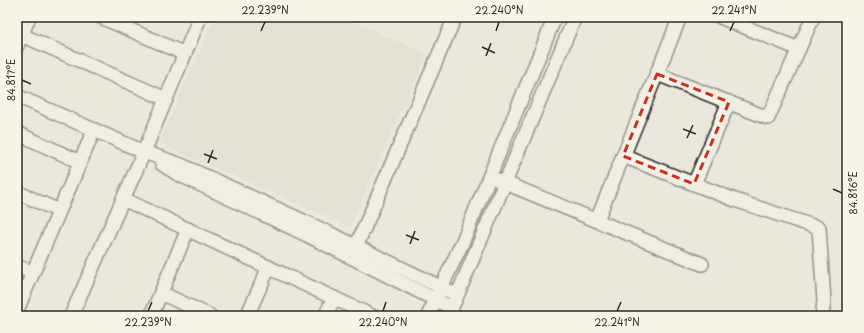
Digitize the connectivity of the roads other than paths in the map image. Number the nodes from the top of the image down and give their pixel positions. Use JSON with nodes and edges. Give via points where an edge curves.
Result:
{"nodes":[{"id":1,"x":29,"y":17,"type":"edge"},
{"id":2,"x":101,"y":17,"type":"edge"},
{"id":3,"x":200,"y":17,"type":"edge"},
{"id":4,"x":455,"y":17,"type":"edge"},
{"id":5,"x":555,"y":17,"type":"edge"},
{"id":6,"x":575,"y":17,"type":"edge"},
{"id":7,"x":680,"y":17,"type":"edge"},
{"id":8,"x":720,"y":17,"type":"edge"},
{"id":9,"x":813,"y":17,"type":"edge"},
{"id":10,"x":19,"y":40,"type":"edge"},
{"id":11,"x":799,"y":49,"type":"junction"},
{"id":12,"x":185,"y":54,"type":"junction"},
{"id":13,"x":657,"y":74,"type":"junction"},
{"id":14,"x":17,"y":96,"type":"edge"},
{"id":15,"x":166,"y":99,"type":"junction"},
{"id":16,"x":729,"y":102,"type":"junction"},
{"id":17,"x":94,"y":130,"type":"junction"},
{"id":18,"x":17,"y":133,"type":"edge"},
{"id":19,"x":144,"y":152,"type":"junction"},
{"id":20,"x":623,"y":156,"type":"junction"},
{"id":21,"x":80,"y":162,"type":"junction"},
{"id":22,"x":489,"y":176,"type":"junction"},
{"id":23,"x":505,"y":183,"type":"junction"},
{"id":24,"x":694,"y":184,"type":"junction"},
{"id":25,"x":17,"y":192,"type":"edge"},
{"id":26,"x":123,"y":199,"type":"junction"},
{"id":27,"x":59,"y":211,"type":"junction"},
{"id":28,"x":597,"y":220,"type":"junction"},
{"id":29,"x":188,"y":229,"type":"junction"},
{"id":30,"x":354,"y":252,"type":"junction"},
{"id":31,"x":702,"y":264,"type":"dead end"},
{"id":32,"x":17,"y":266,"type":"edge"},
{"id":33,"x":269,"y":267,"type":"junction"},
{"id":34,"x":33,"y":273,"type":"junction"},
{"id":35,"x":441,"y":287,"type":"junction"},
{"id":36,"x":161,"y":293,"type":"junction"},
{"id":37,"x":457,"y":294,"type":"junction"},
{"id":38,"x":334,"y":298,"type":"junction"},
{"id":39,"x":436,"y":300,"type":"junction"},
{"id":40,"x":17,"y":310,"type":"edge"},
{"id":41,"x":450,"y":312,"type":"edge"},
{"id":42,"x":71,"y":316,"type":"edge"},
{"id":43,"x":151,"y":316,"type":"edge"},
{"id":44,"x":210,"y":316,"type":"edge"},
{"id":45,"x":247,"y":316,"type":"edge"},
{"id":46,"x":325,"y":316,"type":"edge"},
{"id":47,"x":372,"y":316,"type":"edge"},
{"id":48,"x":428,"y":316,"type":"edge"},
{"id":49,"x":822,"y":316,"type":"edge"}],
"edges":[{"from":1,"to":10,"type":"street"},
{"from":2,"to":12,"type":"street"},
{"from":3,"to":12,"type":"street"},
{"from":4,"to":30,"type":"street"},
{"from":5,"to":22,"type":"street"},
{"from":6,"to":23,"type":"street"},
{"from":7,"to":13,"type":"street"},
{"from":8,"to":11,"type":"street"},
{"from":9,"to":11,"type":"street"},
{"from":10,"to":15,"type":"street"},
{"from":11,"to":16,"type":"street","via":[[768,118]]},
{"from":12,"to":15,"type":"street"},
{"from":13,"to":16,"type":"street"},
{"from":13,"to":20,"type":"street"},
{"from":14,"to":17,"type":"street"},
{"from":15,"to":19,"type":"street"},
{"from":16,"to":24,"type":"street"},
{"from":17,"to":19,"type":"street"},
{"from":17,"to":21,"type":"street"},
{"from":18,"to":21,"type":"street"},
{"from":19,"to":26,"type":"street"},
{"from":19,"to":30,"type":"street","via":[[176,173]]},
{"from":20,"to":24,"type":"street"},
{"from":20,"to":28,"type":"street"},
{"from":21,"to":27,"type":"street"},
{"from":22,"to":23,"type":"street"},
{"from":22,"to":35,"type":"street"},
{"from":23,"to":28,"type":"street"},
{"from":23,"to":37,"type":"street"},
{"from":24,"to":49,"type":"street","via":[[819,228],[824,301]]},
{"from":25,"to":27,"type":"street"},
{"from":26,"to":29,"type":"street"},
{"from":26,"to":42,"type":"street"},
{"from":27,"to":34,"type":"street"},
{"from":28,"to":31,"type":"street"},
{"from":29,"to":33,"type":"street"},
{"from":29,"to":36,"type":"street"},
{"from":30,"to":35,"type":"street"},
{"from":30,"to":39,"type":"street"},
{"from":32,"to":34,"type":"street"},
{"from":33,"to":38,"type":"street"},
{"from":33,"to":45,"type":"street"},
{"from":34,"to":40,"type":"street"},
{"from":35,"to":37,"type":"street"},
{"from":35,"to":39,"type":"street"},
{"from":36,"to":43,"type":"street"},
{"from":36,"to":44,"type":"street"},
{"from":37,"to":41,"type":"street"},
{"from":38,"to":46,"type":"street"},
{"from":38,"to":47,"type":"street"},
{"from":39,"to":41,"type":"street"},
{"from":39,"to":48,"type":"street"}]}
